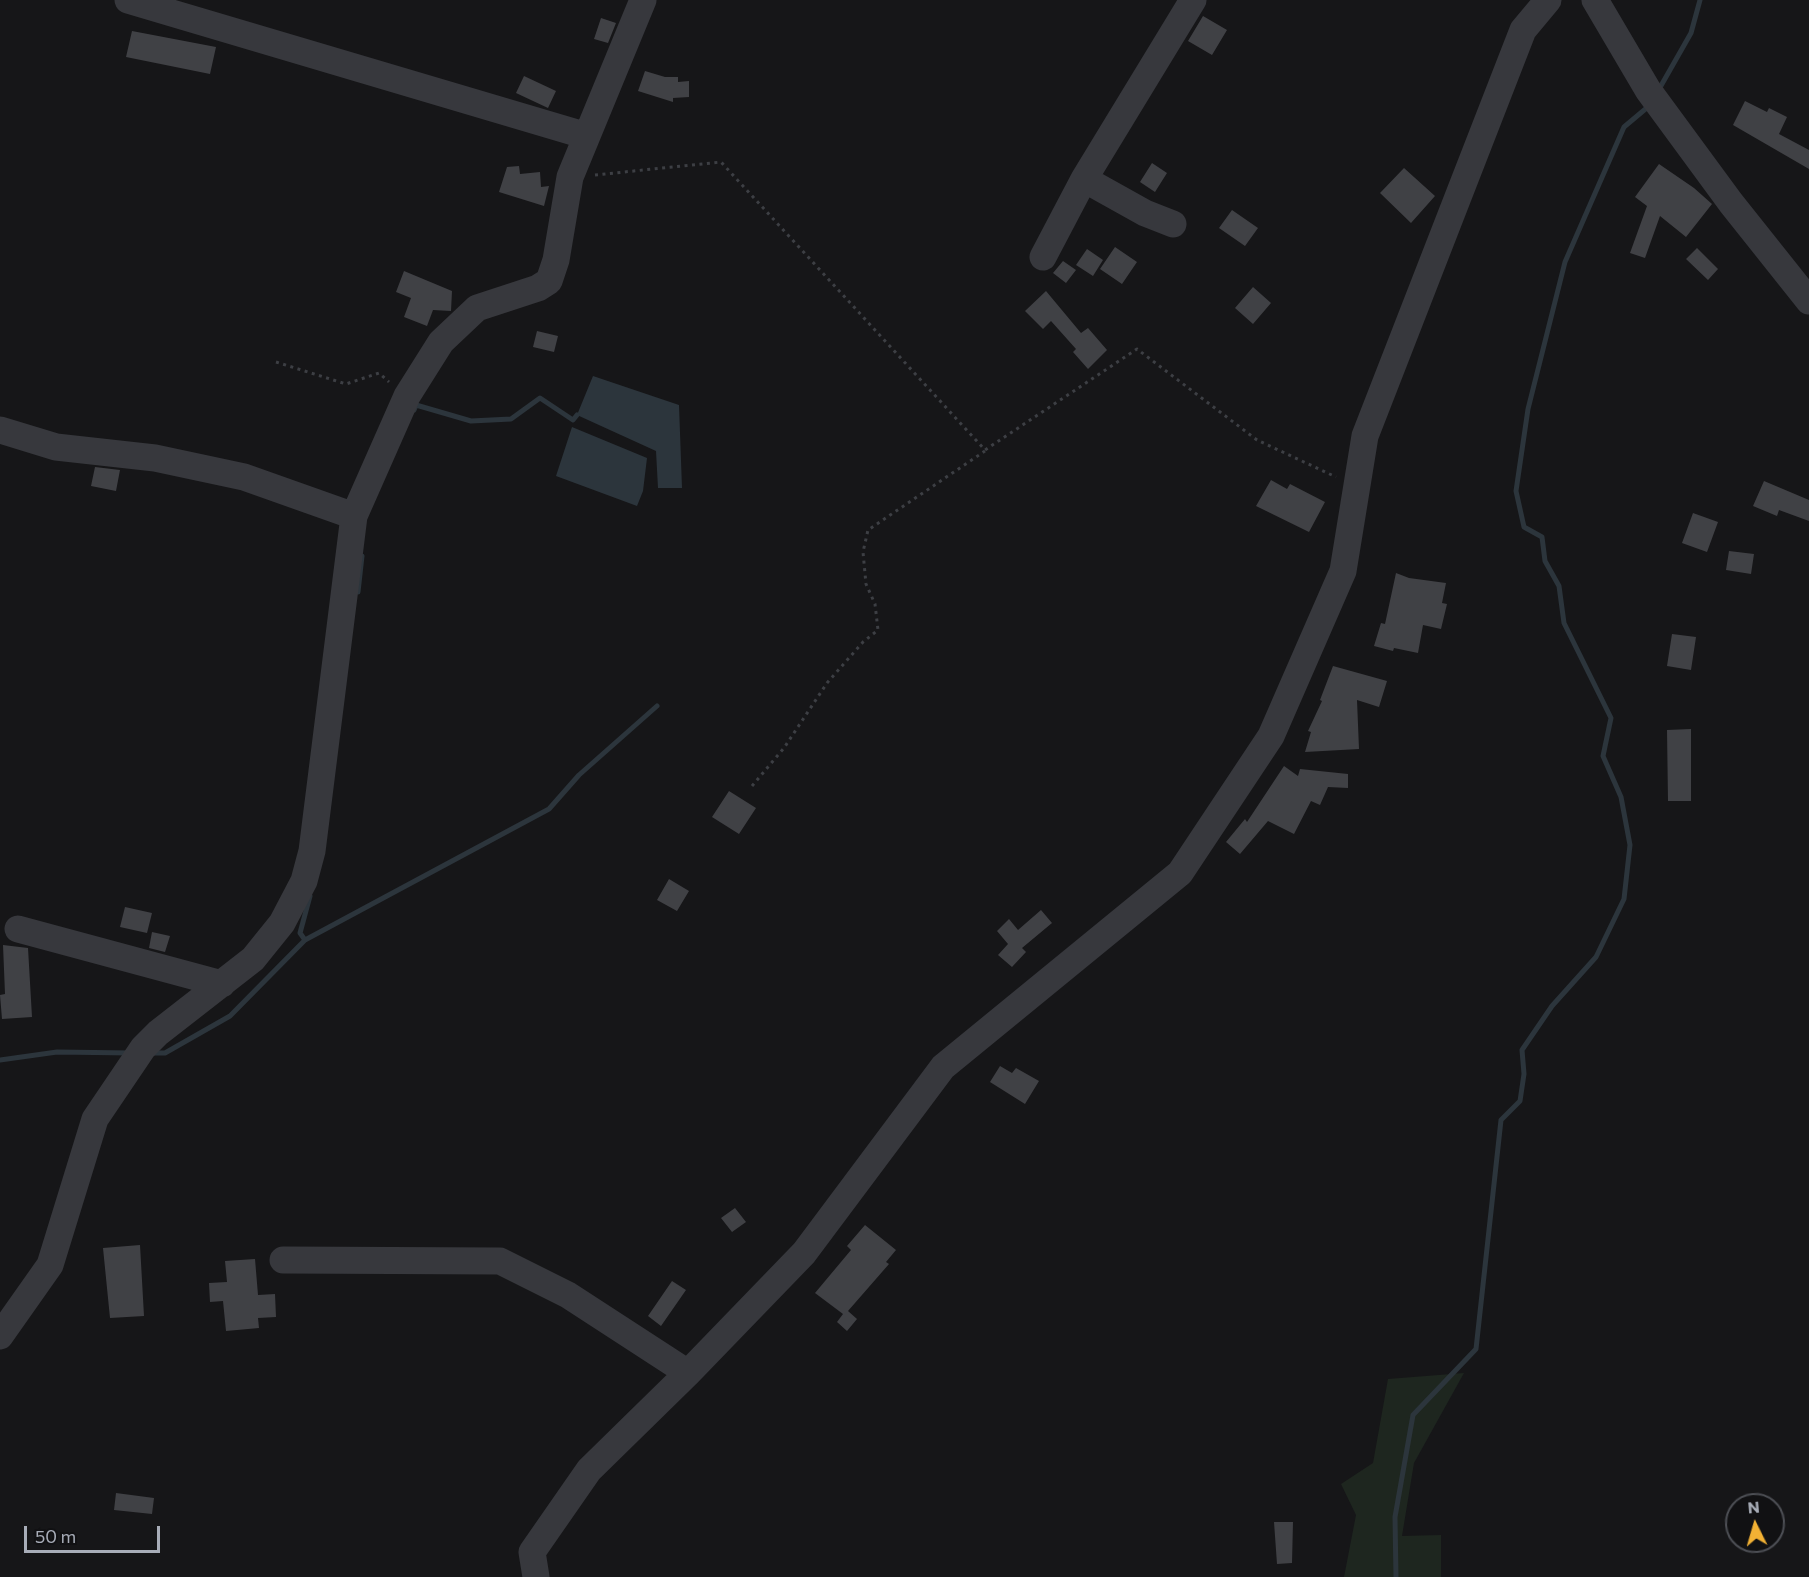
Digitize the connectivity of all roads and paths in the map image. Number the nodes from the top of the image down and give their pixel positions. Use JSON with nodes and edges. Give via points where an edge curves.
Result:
{"nodes":[{"id":1,"x":128,"y":0,"type":"edge"},
{"id":2,"x":643,"y":0,"type":"edge"},
{"id":3,"x":1192,"y":0,"type":"edge"},
{"id":4,"x":1548,"y":0,"type":"edge"},
{"id":5,"x":1595,"y":0,"type":"edge"},
{"id":6,"x":587,"y":135,"type":"junction"},
{"id":7,"x":570,"y":177,"type":"junction"},
{"id":8,"x":1084,"y":179,"type":"junction"},
{"id":9,"x":1173,"y":224,"type":"dead end"},
{"id":10,"x":1043,"y":257,"type":"dead end"},
{"id":11,"x":1809,"y":301,"type":"edge"},
{"id":12,"x":276,"y":362,"type":"dead end"},
{"id":13,"x":406,"y":396,"type":"junction"},
{"id":14,"x":0,"y":430,"type":"edge"},
{"id":15,"x":986,"y":450,"type":"junction"},
{"id":16,"x":1357,"y":487,"type":"junction"},
{"id":17,"x":354,"y":516,"type":"junction"},
{"id":18,"x":752,"y":786,"type":"dead end"},
{"id":19,"x":18,"y":928,"type":"dead end"},
{"id":20,"x":222,"y":984,"type":"junction"},
{"id":21,"x":283,"y":1260,"type":"dead end"},
{"id":22,"x":0,"y":1336,"type":"edge"},
{"id":23,"x":688,"y":1373,"type":"junction"},
{"id":24,"x":536,"y":1577,"type":"edge"}],
"edges":[{"from":1,"to":6,"type":"street"},
{"from":2,"to":6,"type":"street"},
{"from":3,"to":8,"type":"street"},
{"from":4,"to":16,"type":"street","via":[[1523,30],[1506,73],[1365,436]]},
{"from":5,"to":11,"type":"street","via":[[1655,99]]},
{"from":6,"to":7,"type":"street"},
{"from":7,"to":13,"type":"street","via":[[549,281],[477,308],[441,342]]},
{"from":7,"to":15,"type":"path","via":[[721,162]]},
{"from":8,"to":9,"type":"street"},
{"from":8,"to":10,"type":"street"},
{"from":12,"to":13,"type":"path","via":[[346,384],[379,373]]},
{"from":13,"to":17,"type":"street"},
{"from":14,"to":17,"type":"street","via":[[56,447],[155,458],[244,477]]},
{"from":15,"to":16,"type":"path","via":[[1137,349],[1257,440]]},
{"from":15,"to":18,"type":"path","via":[[868,530],[863,552],[866,584],[875,604],[878,630],[827,683],[784,748]]},
{"from":16,"to":23,"type":"street","via":[[1343,571],[1271,736],[1180,873],[943,1067],[804,1253]]},
{"from":17,"to":20,"type":"street","via":[[312,851],[304,881],[282,923],[253,959]]},
{"from":19,"to":20,"type":"street"},
{"from":20,"to":22,"type":"street","via":[[143,1048],[95,1119],[50,1265]]},
{"from":21,"to":23,"type":"street","via":[[500,1261],[568,1295]]},
{"from":23,"to":24,"type":"street","via":[[589,1470],[532,1552]]}]}
